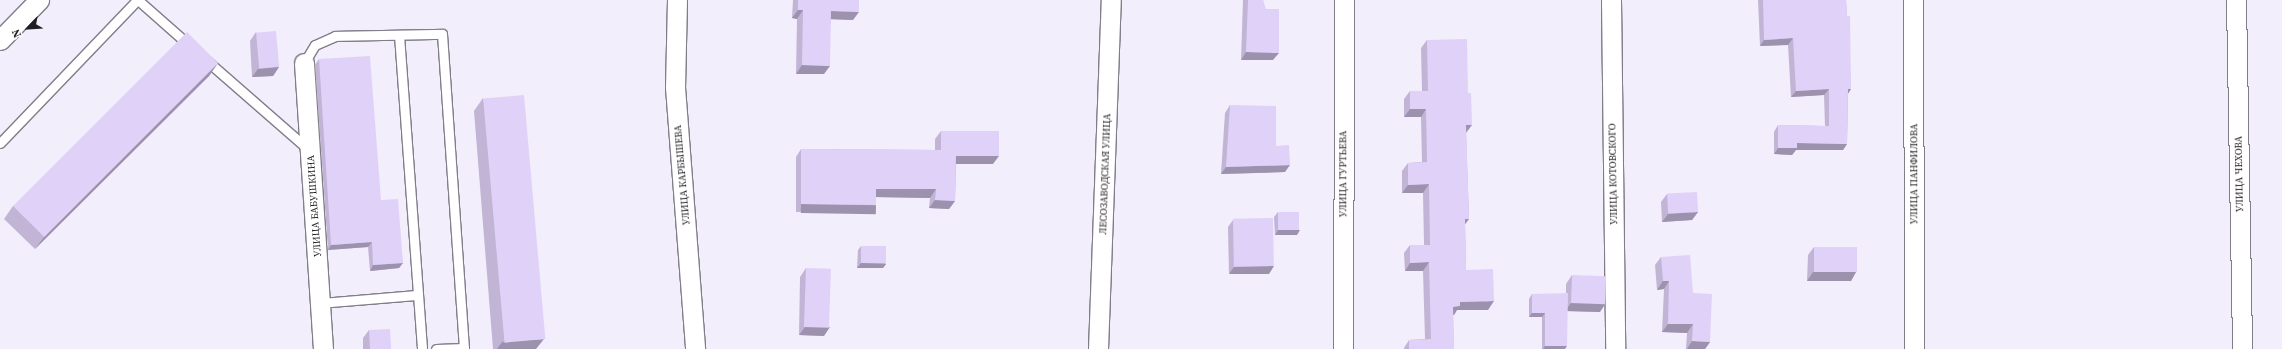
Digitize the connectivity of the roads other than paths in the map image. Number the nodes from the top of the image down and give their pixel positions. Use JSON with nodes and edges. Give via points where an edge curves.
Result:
{"nodes":[{"id":1,"x":39,"y":0,"type":"edge"},
{"id":2,"x":138,"y":0,"type":"edge"},
{"id":3,"x":677,"y":0,"type":"edge"},
{"id":4,"x":1111,"y":0,"type":"edge"},
{"id":5,"x":1344,"y":0,"type":"edge"},
{"id":6,"x":1611,"y":0,"type":"edge"},
{"id":7,"x":1913,"y":0,"type":"edge"},
{"id":8,"x":2236,"y":0,"type":"edge"},
{"id":9,"x":399,"y":35,"type":"junction"},
{"id":10,"x":0,"y":40,"type":"edge"},
{"id":11,"x":304,"y":63,"type":"joint"},
{"id":12,"x":0,"y":143,"type":"edge"},
{"id":13,"x":310,"y":151,"type":"junction"},
{"id":14,"x":418,"y":295,"type":"junction"},
{"id":15,"x":320,"y":303,"type":"junction"},
{"id":16,"x":323,"y":349,"type":"edge"},
{"id":17,"x":422,"y":349,"type":"edge"},
{"id":18,"x":436,"y":349,"type":"edge"},
{"id":19,"x":695,"y":349,"type":"edge"},
{"id":20,"x":1098,"y":349,"type":"edge"},
{"id":21,"x":1343,"y":349,"type":"edge"},
{"id":22,"x":1615,"y":349,"type":"edge"},
{"id":23,"x":1914,"y":349,"type":"edge"},
{"id":24,"x":2242,"y":349,"type":"edge"}],
"edges":[{"from":1,"to":10,"type":"street"},
{"from":2,"to":12,"type":"lane"},
{"from":2,"to":13,"type":"lane"},
{"from":3,"to":19,"type":"street","name":"УЛИЦА КАРБЫШЕВА","via":[[675,87]]},
{"from":4,"to":20,"type":"street","name":"ЛЕСОЗАВОДСКАЯ УЛИЦА"},
{"from":5,"to":21,"type":"street","name":"УЛИЦА ГУРТЬЕВА"},
{"from":6,"to":22,"type":"street","name":"УЛИЦА КОТОВСКОГО"},
{"from":7,"to":23,"type":"street","name":"УЛИЦА ПАНФИЛОВА"},
{"from":8,"to":24,"type":"street","name":"УЛИЦА ЧЕХОВА"},
{"from":9,"to":11,"type":"lane","via":[[335,36],[315,45]]},
{"from":9,"to":14,"type":"lane"},
{"from":9,"to":18,"type":"lane","via":[[442,34],[464,348]]},
{"from":11,"to":13,"type":"street","name":"УЛИЦА БАБУШКИНА"},
{"from":13,"to":15,"type":"street","name":"УЛИЦА БАБУШКИНА"},
{"from":14,"to":15,"type":"lane"},
{"from":14,"to":17,"type":"lane"},
{"from":15,"to":16,"type":"street","name":"УЛИЦА БАБУШКИНА"}]}
